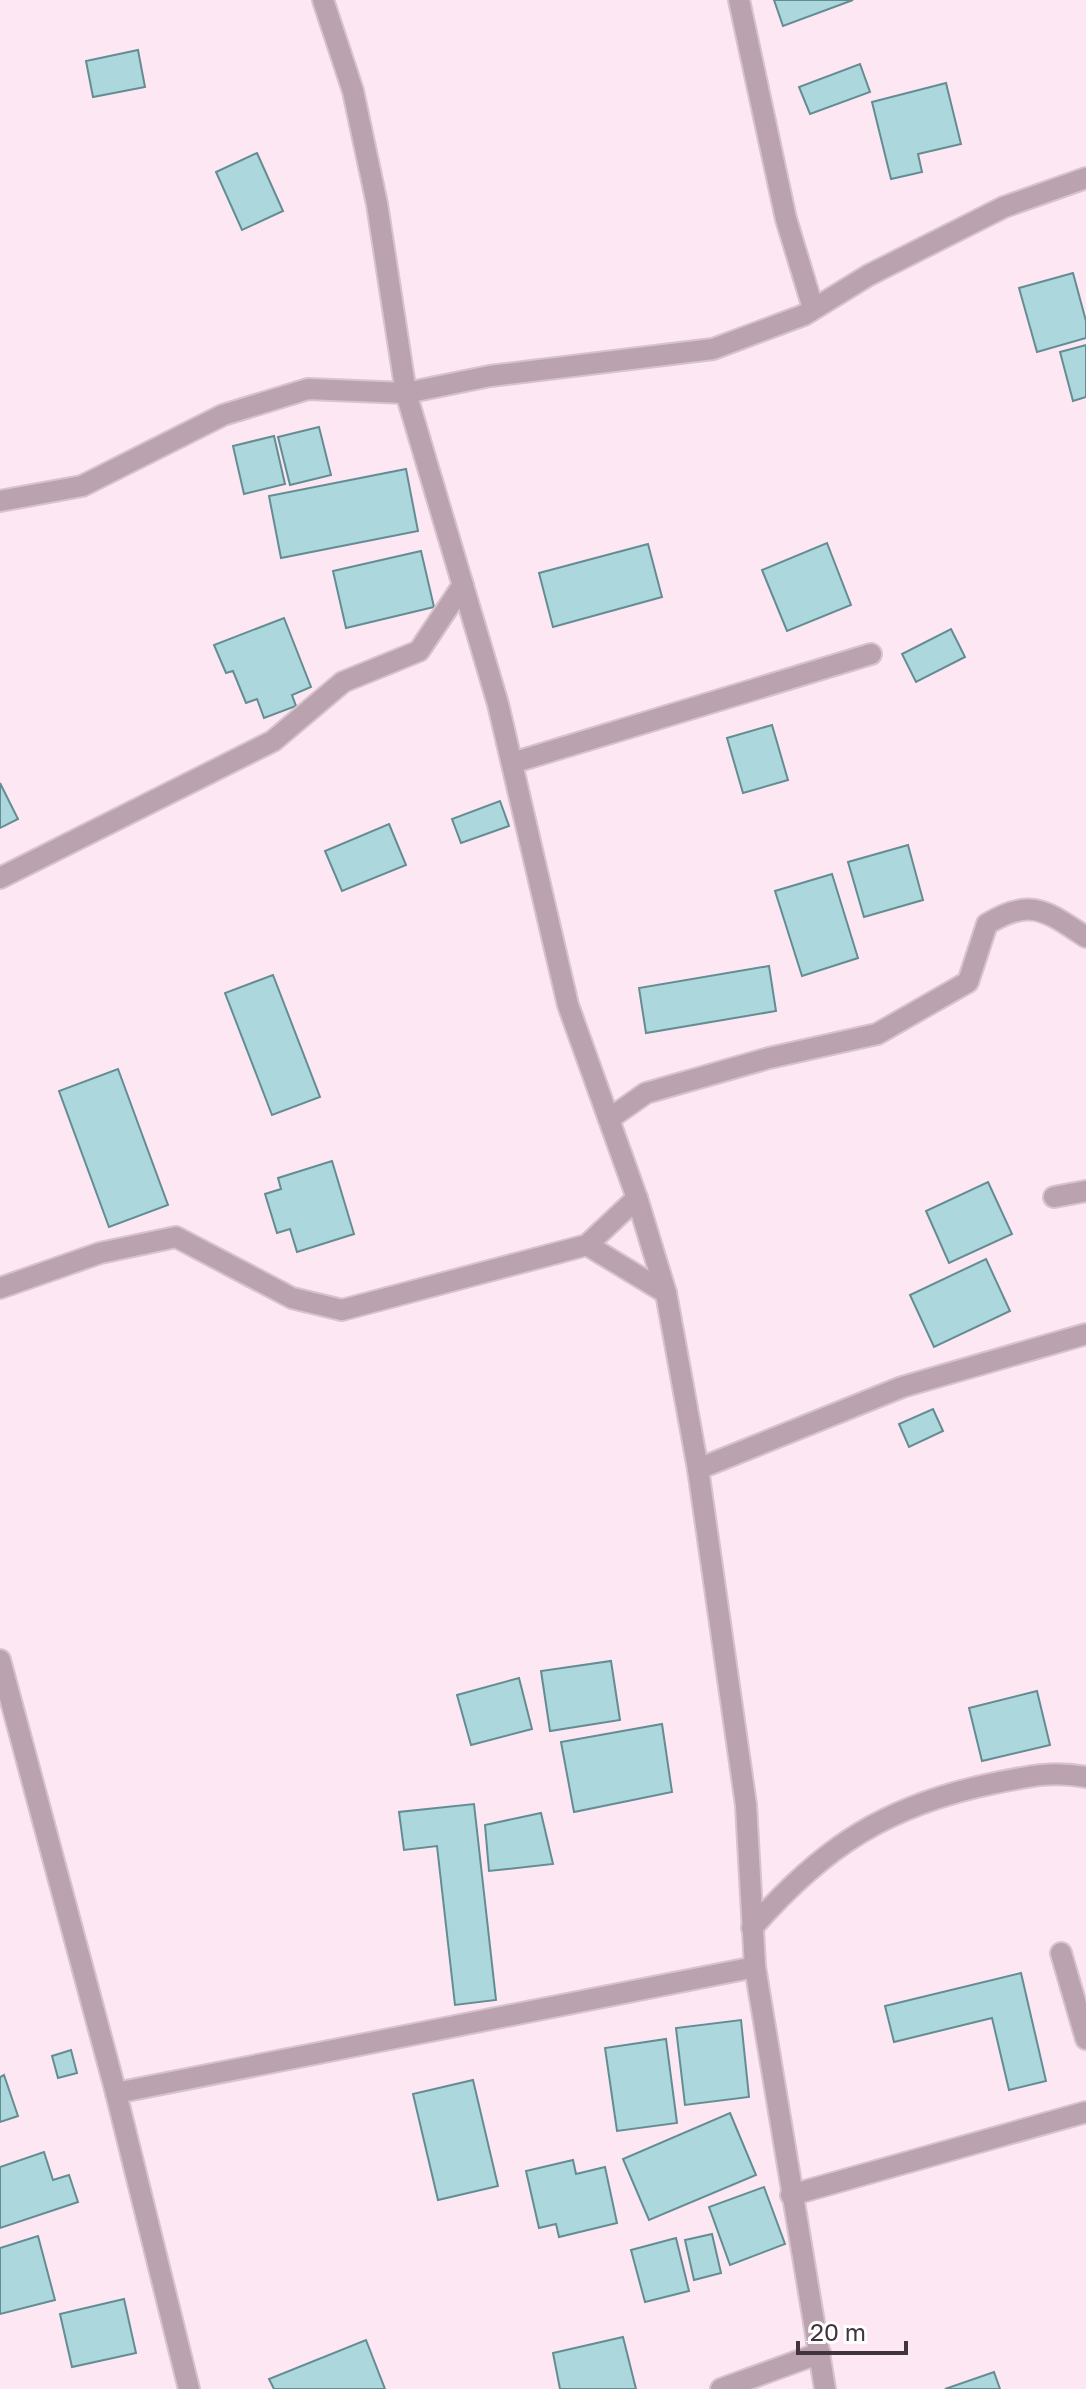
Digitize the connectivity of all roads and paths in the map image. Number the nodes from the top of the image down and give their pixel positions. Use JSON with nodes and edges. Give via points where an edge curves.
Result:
{"nodes":[{"id":1,"x":323,"y":0,"type":"edge"},
{"id":2,"x":739,"y":0,"type":"edge"},
{"id":3,"x":1086,"y":178,"type":"edge"},
{"id":4,"x":813,"y":308,"type":"junction"},
{"id":5,"x":406,"y":393,"type":"junction"},
{"id":6,"x":0,"y":501,"type":"edge"},
{"id":7,"x":463,"y":585,"type":"junction"},
{"id":8,"x":871,"y":654,"type":"dead end"},
{"id":9,"x":512,"y":763,"type":"junction"},
{"id":10,"x":0,"y":878,"type":"edge"},
{"id":11,"x":1086,"y":937,"type":"edge"},
{"id":12,"x":609,"y":1119,"type":"junction"},
{"id":13,"x":1086,"y":1191,"type":"edge"},
{"id":14,"x":1054,"y":1197,"type":"dead end"},
{"id":15,"x":637,"y":1198,"type":"junction"},
{"id":16,"x":587,"y":1245,"type":"junction"},
{"id":17,"x":0,"y":1288,"type":"edge"},
{"id":18,"x":666,"y":1293,"type":"junction"},
{"id":19,"x":1086,"y":1334,"type":"edge"},
{"id":20,"x":698,"y":1469,"type":"junction"},
{"id":21,"x":0,"y":1660,"type":"edge"},
{"id":22,"x":1086,"y":1777,"type":"edge"},
{"id":23,"x":752,"y":1928,"type":"junction"},
{"id":24,"x":1061,"y":1953,"type":"dead end"},
{"id":25,"x":755,"y":1967,"type":"junction"},
{"id":26,"x":1086,"y":2039,"type":"edge"},
{"id":27,"x":116,"y":2093,"type":"junction"},
{"id":28,"x":1086,"y":2112,"type":"edge"},
{"id":29,"x":791,"y":2195,"type":"junction"},
{"id":30,"x":820,"y":2353,"type":"junction"},
{"id":31,"x":189,"y":2389,"type":"edge"},
{"id":32,"x":721,"y":2389,"type":"edge"},
{"id":33,"x":825,"y":2389,"type":"edge"}],
"edges":[{"from":1,"to":5,"type":"street","via":[[353,91],[368,162]]},
{"from":2,"to":4,"type":"street","via":[[786,219]]},
{"from":3,"to":4,"type":"street","via":[[1004,207]]},
{"from":4,"to":5,"type":"street","via":[[713,349],[490,376]]},
{"from":5,"to":6,"type":"street","via":[[308,389],[223,415],[82,486]]},
{"from":5,"to":7,"type":"street"},
{"from":7,"to":9,"type":"street"},
{"from":7,"to":10,"type":"street","via":[[419,651],[343,682],[273,741]]},
{"from":8,"to":9,"type":"street"},
{"from":9,"to":12,"type":"street","via":[[568,1005]]},
{"from":11,"to":12,"type":"street","via":[[1041,909],[1012,909],[987,924],[968,982],[877,1034],[646,1093]]},
{"from":12,"to":15,"type":"street"},
{"from":13,"to":14,"type":"street"},
{"from":15,"to":16,"type":"street"},
{"from":15,"to":18,"type":"street"},
{"from":16,"to":17,"type":"street","via":[[342,1310],[292,1298],[176,1237],[100,1253]]},
{"from":16,"to":18,"type":"street"},
{"from":18,"to":20,"type":"street"},
{"from":19,"to":20,"type":"street","via":[[902,1387]]},
{"from":20,"to":23,"type":"street","via":[[746,1805]]},
{"from":21,"to":27,"type":"street"},
{"from":22,"to":23,"type":"street","via":[[1052,1772],[921,1801],[857,1833],[806,1871]]},
{"from":23,"to":25,"type":"street"},
{"from":24,"to":26,"type":"street"},
{"from":25,"to":27,"type":"street"},
{"from":25,"to":29,"type":"street"},
{"from":27,"to":31,"type":"street"},
{"from":28,"to":29,"type":"street"},
{"from":29,"to":30,"type":"street"},
{"from":30,"to":32,"type":"street"},
{"from":30,"to":33,"type":"street"}]}
